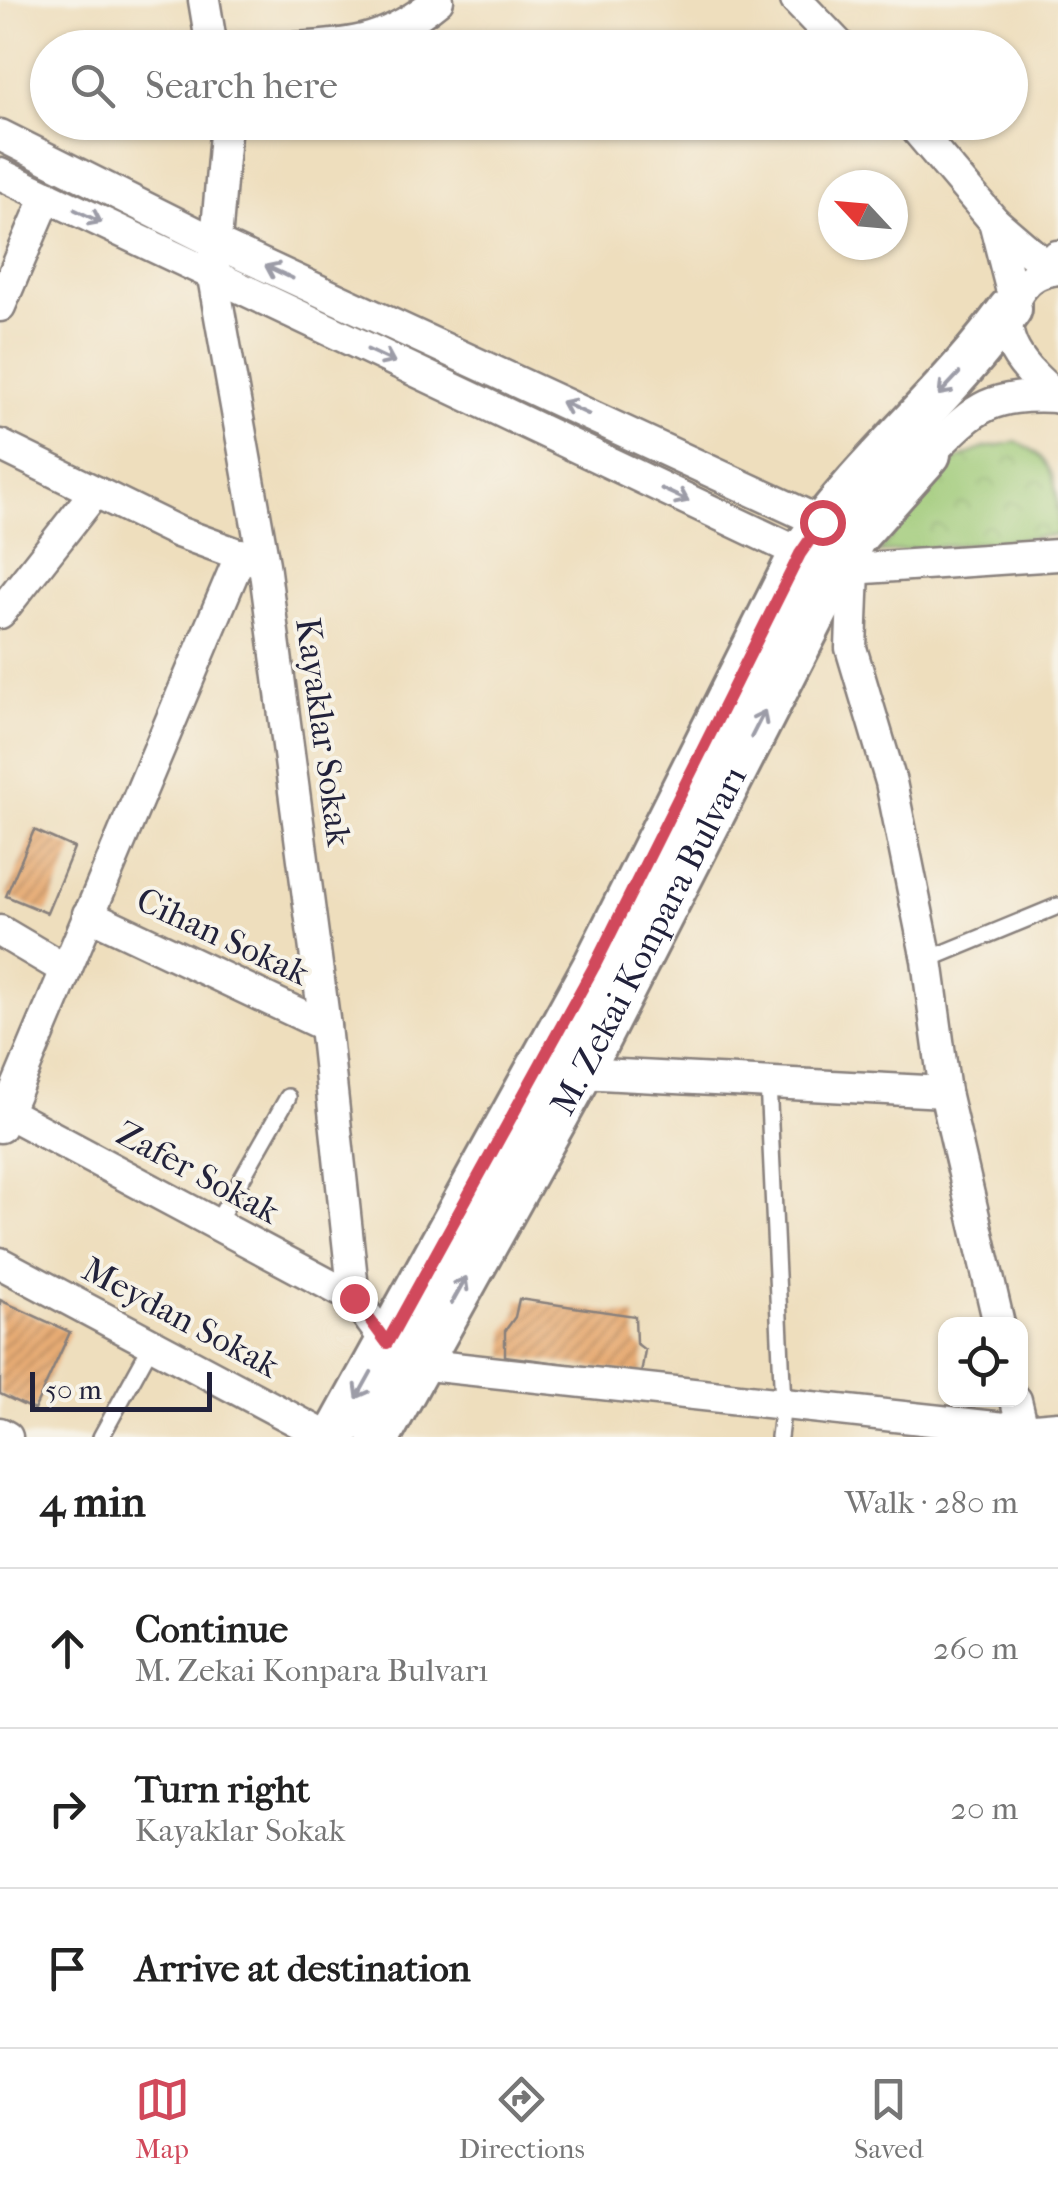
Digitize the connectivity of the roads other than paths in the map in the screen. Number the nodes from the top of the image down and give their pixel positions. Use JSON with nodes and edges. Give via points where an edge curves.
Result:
{"nodes":[{"id":1,"x":204,"y":0,"type":"edge"},
{"id":2,"x":438,"y":0,"type":"edge"},
{"id":3,"x":796,"y":0,"type":"edge"},
{"id":4,"x":210,"y":30,"type":"edge"},
{"id":5,"x":397,"y":30,"type":"edge"},
{"id":6,"x":825,"y":30,"type":"edge"},
{"id":7,"x":0,"y":135,"type":"edge"},
{"id":8,"x":224,"y":140,"type":"edge"},
{"id":9,"x":925,"y":140,"type":"edge"},
{"id":10,"x":0,"y":174,"type":"edge"},
{"id":11,"x":47,"y":196,"type":"junction"},
{"id":12,"x":994,"y":221,"type":"junction"},
{"id":13,"x":214,"y":242,"type":"junction"},
{"id":14,"x":1056,"y":264,"type":"edge"},
{"id":15,"x":213,"y":277,"type":"junction"},
{"id":16,"x":1012,"y":304,"type":"junction"},
{"id":17,"x":0,"y":306,"type":"edge"},
{"id":18,"x":1058,"y":397,"type":"edge"},
{"id":19,"x":0,"y":445,"type":"edge"},
{"id":20,"x":928,"y":454,"type":"joint"},
{"id":21,"x":95,"y":492,"type":"junction"},
{"id":22,"x":833,"y":551,"type":"junction"},
{"id":23,"x":1058,"y":555,"type":"edge"},
{"id":24,"x":253,"y":559,"type":"junction"},
{"id":25,"x":0,"y":613,"type":"edge"},
{"id":26,"x":1058,"y":906,"type":"edge"},
{"id":27,"x":88,"y":914,"type":"junction"},
{"id":28,"x":0,"y":930,"type":"edge"},
{"id":29,"x":927,"y":960,"type":"junction"},
{"id":30,"x":66,"y":970,"type":"junction"},
{"id":31,"x":325,"y":1026,"type":"junction"},
{"id":32,"x":581,"y":1073,"type":"junction"},
{"id":33,"x":768,"y":1082,"type":"junction"},
{"id":34,"x":945,"y":1092,"type":"junction"},
{"id":35,"x":288,"y":1097,"type":"dead end"},
{"id":36,"x":3,"y":1120,"type":"edge"},
{"id":37,"x":216,"y":1224,"type":"junction"},
{"id":38,"x":0,"y":1263,"type":"edge"},
{"id":39,"x":354,"y":1298,"type":"junction"},
{"id":40,"x":997,"y":1317,"type":"edge"},
{"id":41,"x":152,"y":1344,"type":"junction"},
{"id":42,"x":402,"y":1354,"type":"junction"},
{"id":43,"x":783,"y":1404,"type":"junction"},
{"id":44,"x":1018,"y":1407,"type":"edge"},
{"id":45,"x":1058,"y":1427,"type":"edge"},
{"id":46,"x":0,"y":1433,"type":"edge"},
{"id":47,"x":1024,"y":1435,"type":"edge"},
{"id":48,"x":8,"y":1437,"type":"edge"},
{"id":49,"x":102,"y":1437,"type":"edge"},
{"id":50,"x":326,"y":1437,"type":"edge"},
{"id":51,"x":335,"y":1437,"type":"edge"},
{"id":52,"x":378,"y":1437,"type":"edge"},
{"id":53,"x":778,"y":1437,"type":"edge"}],
"edges":[{"from":1,"to":4,"type":"street"},
{"from":2,"to":5,"type":"street"},
{"from":3,"to":6,"type":"street"},
{"from":7,"to":13,"type":"street"},
{"from":8,"to":13,"type":"street","name":"Kayaklar Sokak"},
{"from":9,"to":12,"type":"street"},
{"from":10,"to":11,"type":"street"},
{"from":11,"to":15,"type":"street","one_way":true},
{"from":11,"to":17,"type":"street"},
{"from":12,"to":14,"type":"street"},
{"from":12,"to":16,"type":"street"},
{"from":13,"to":15,"type":"street","name":"Kayaklar Sokak"},
{"from":22,"to":13,"type":"street","one_way":true},
{"from":14,"to":16,"type":"street","via":[[1026,282]]},
{"from":15,"to":22,"type":"street","one_way":true},
{"from":15,"to":24,"type":"street","name":"Kayaklar Sokak"},
{"from":16,"to":18,"type":"street","via":[[1007,338]]},
{"from":16,"to":22,"type":"main road","name":"M. Zekai Konpara Bulvarı","one_way":true},
{"from":18,"to":20,"type":"street","via":[[988,403]]},
{"from":19,"to":21,"type":"street"},
{"from":20,"to":22,"type":"main road","name":"M. Zekai Konpara Bulvarı"},
{"from":21,"to":24,"type":"street"},
{"from":21,"to":25,"type":"street"},
{"from":22,"to":23,"type":"street"},
{"from":22,"to":29,"type":"street","via":[[851,648],[892,782]]},
{"from":32,"to":22,"type":"main road","name":"M. Zekai Konpara Bulvarı","one_way":true},
{"from":22,"to":42,"type":"main road","name":"M. Zekai Konpara Bulvarı","via":[[596,963]]},
{"from":24,"to":27,"type":"street"},
{"from":24,"to":31,"type":"street","name":"Kayaklar Sokak"},
{"from":26,"to":29,"type":"lane"},
{"from":27,"to":30,"type":"street"},
{"from":27,"to":31,"type":"street","name":"Cihan Sokak"},
{"from":28,"to":30,"type":"street"},
{"from":29,"to":34,"type":"street"},
{"from":30,"to":36,"type":"street"},
{"from":31,"to":39,"type":"street","name":"Kayaklar Sokak"},
{"from":32,"to":33,"type":"street"},
{"from":42,"to":32,"type":"main road","name":"M. Zekai Konpara Bulvarı","one_way":true},
{"from":33,"to":34,"type":"street"},
{"from":33,"to":43,"type":"lane"},
{"from":34,"to":40,"type":"street"},
{"from":35,"to":37,"type":"lane"},
{"from":36,"to":37,"type":"street","name":"Zafer Sokak"},
{"from":37,"to":39,"type":"street","name":"Zafer Sokak"},
{"from":38,"to":41,"type":"street","name":"Meydan Sokak"},
{"from":39,"to":42,"type":"street"},
{"from":41,"to":49,"type":"lane"},
{"from":41,"to":50,"type":"street","name":"Meydan Sokak"},
{"from":42,"to":43,"type":"street"},
{"from":42,"to":51,"type":"main road","name":"M. Zekai Konpara Bulvarı","one_way":true},
{"from":42,"to":52,"type":"main road","name":"M. Zekai Konpara Bulvarı"},
{"from":43,"to":47,"type":"street"},
{"from":43,"to":53,"type":"lane"},
{"from":44,"to":47,"type":"street"},
{"from":45,"to":47,"type":"street"},
{"from":46,"to":48,"type":"street"}]}
